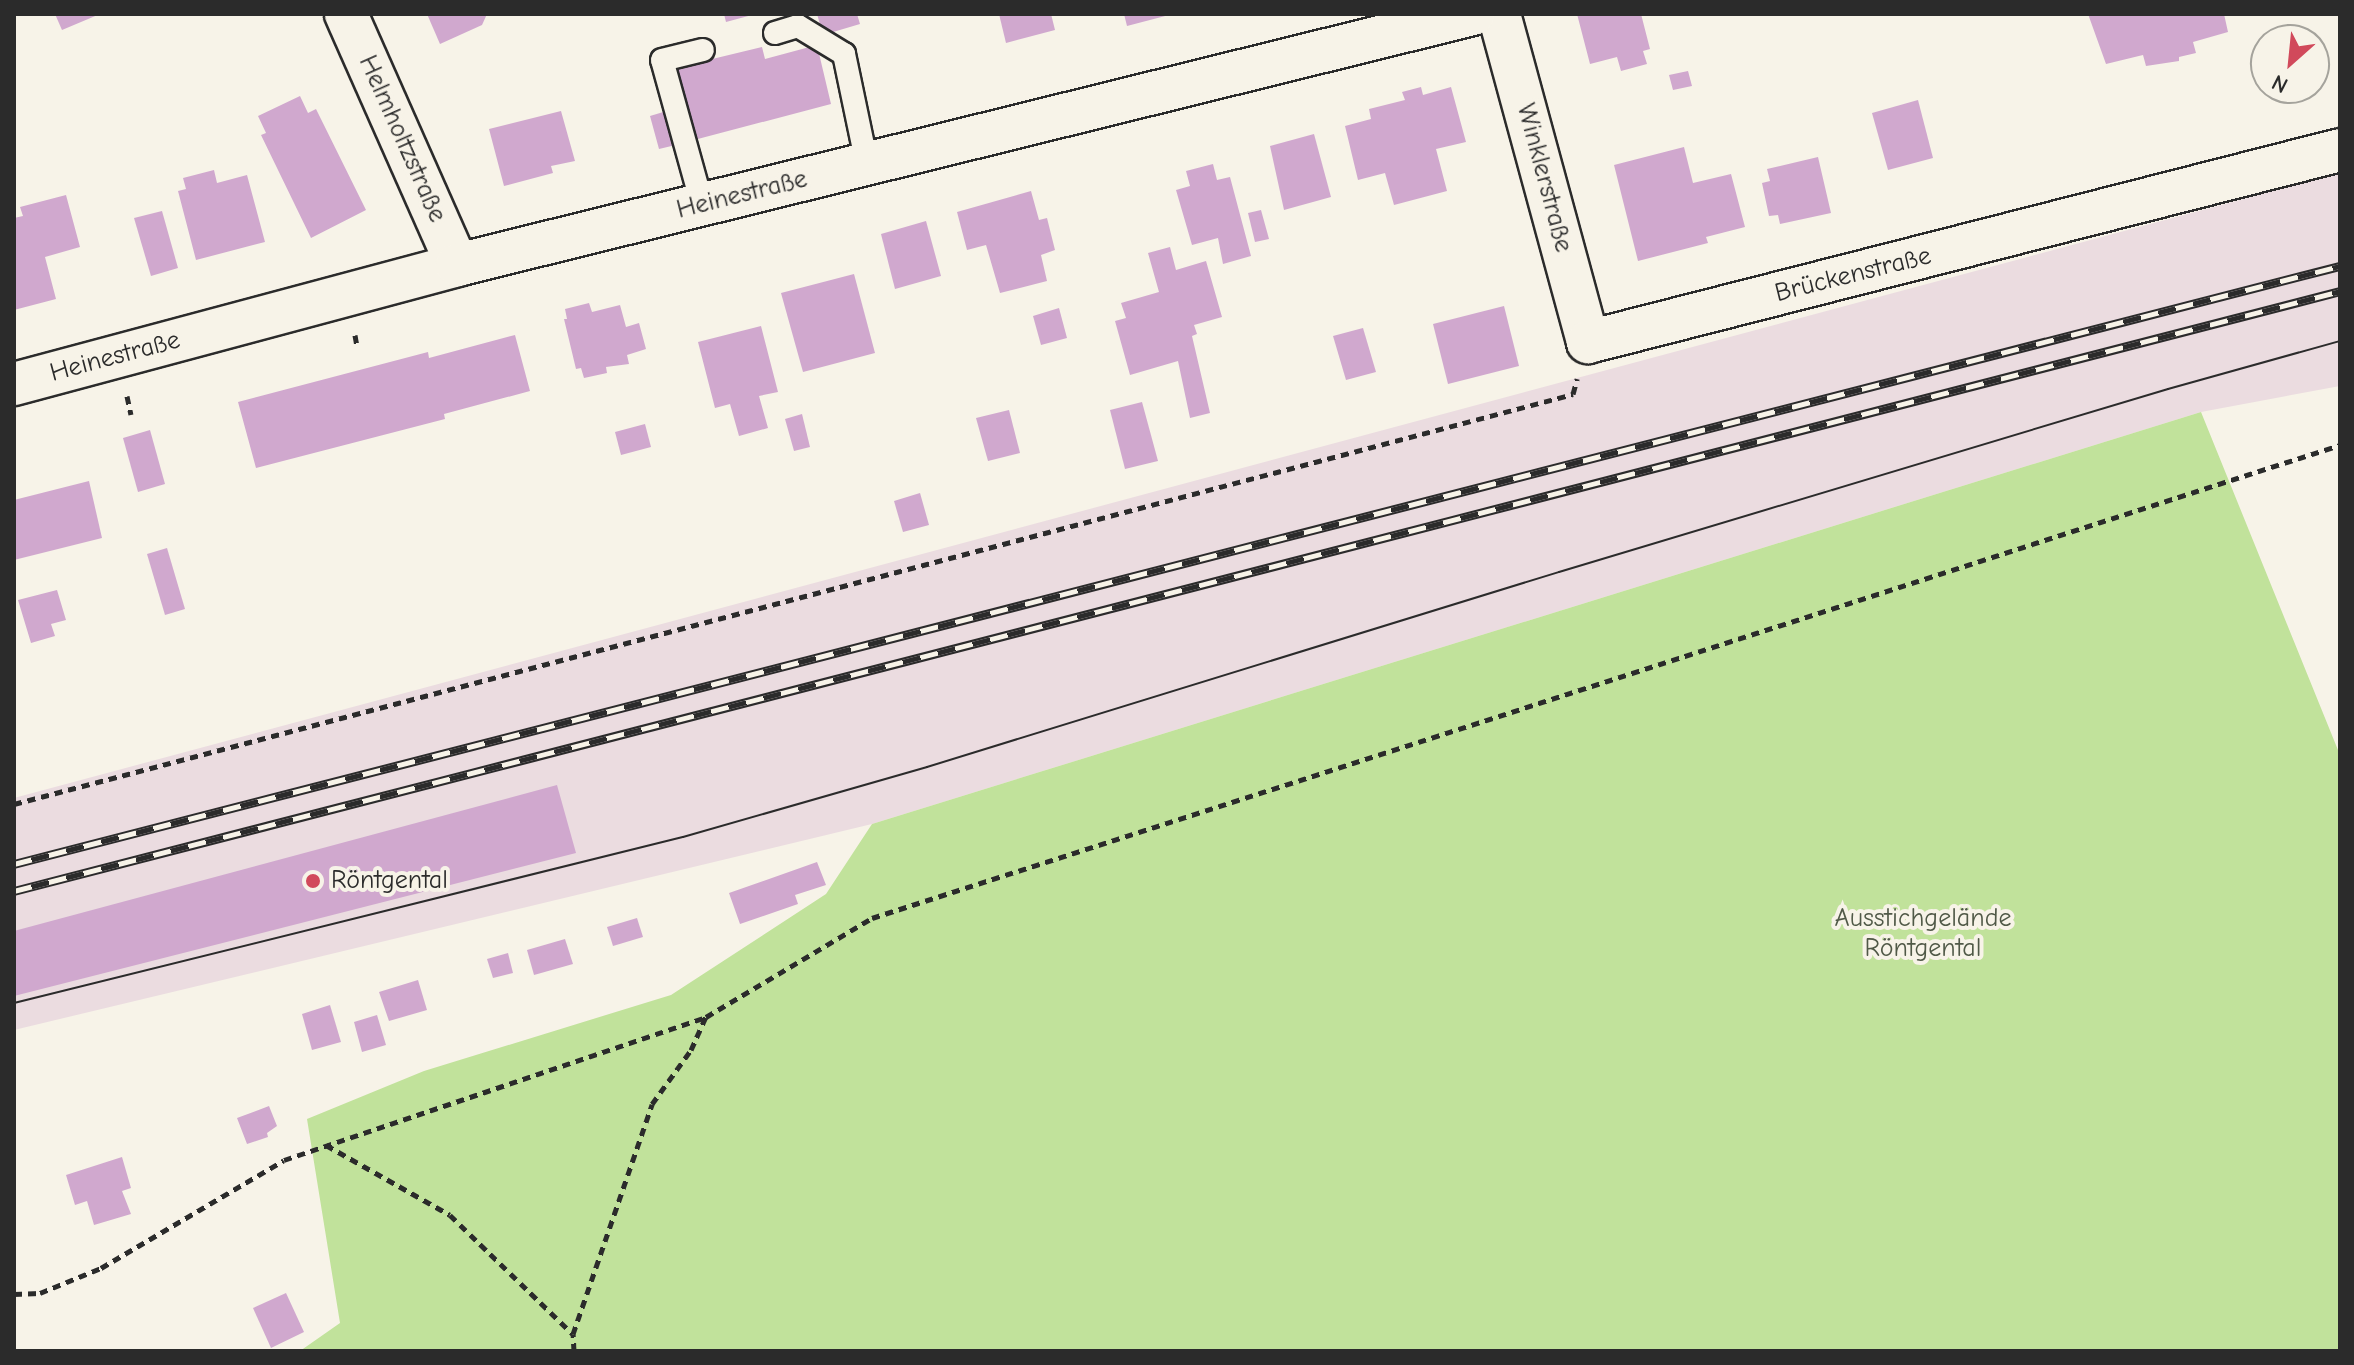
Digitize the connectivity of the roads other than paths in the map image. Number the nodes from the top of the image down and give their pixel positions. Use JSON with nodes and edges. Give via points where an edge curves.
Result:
{"nodes":[{"id":1,"x":346,"y":14,"type":"edge"},
{"id":2,"x":1473,"y":14,"type":"edge"},
{"id":3,"x":1499,"y":14,"type":"edge"},
{"id":4,"x":775,"y":33,"type":"dead end"},
{"id":5,"x":703,"y":50,"type":"dead end"},
{"id":6,"x":2340,"y":150,"type":"edge"},
{"id":7,"x":867,"y":164,"type":"junction"},
{"id":8,"x":702,"y":204,"type":"junction"},
{"id":9,"x":457,"y":265,"type":"junction"},
{"id":10,"x":1588,"y":342,"type":"joint"},
{"id":11,"x":14,"y":384,"type":"edge"}],
"edges":[{"from":1,"to":9,"type":"street","name":"Helmholtzstraße"},
{"from":2,"to":7,"type":"street","name":"Heinestraße"},
{"from":3,"to":10,"type":"street","name":"Winklerstraße"},
{"from":4,"to":7,"type":"lane","via":[[798,26],[844,54]]},
{"from":5,"to":8,"type":"lane","via":[[662,60]]},
{"from":6,"to":10,"type":"street","name":"Brückenstraße"},
{"from":7,"to":8,"type":"street","name":"Heinestraße"},
{"from":8,"to":9,"type":"street","name":"Heinestraße"},
{"from":9,"to":11,"type":"street","name":"Heinestraße"}]}
